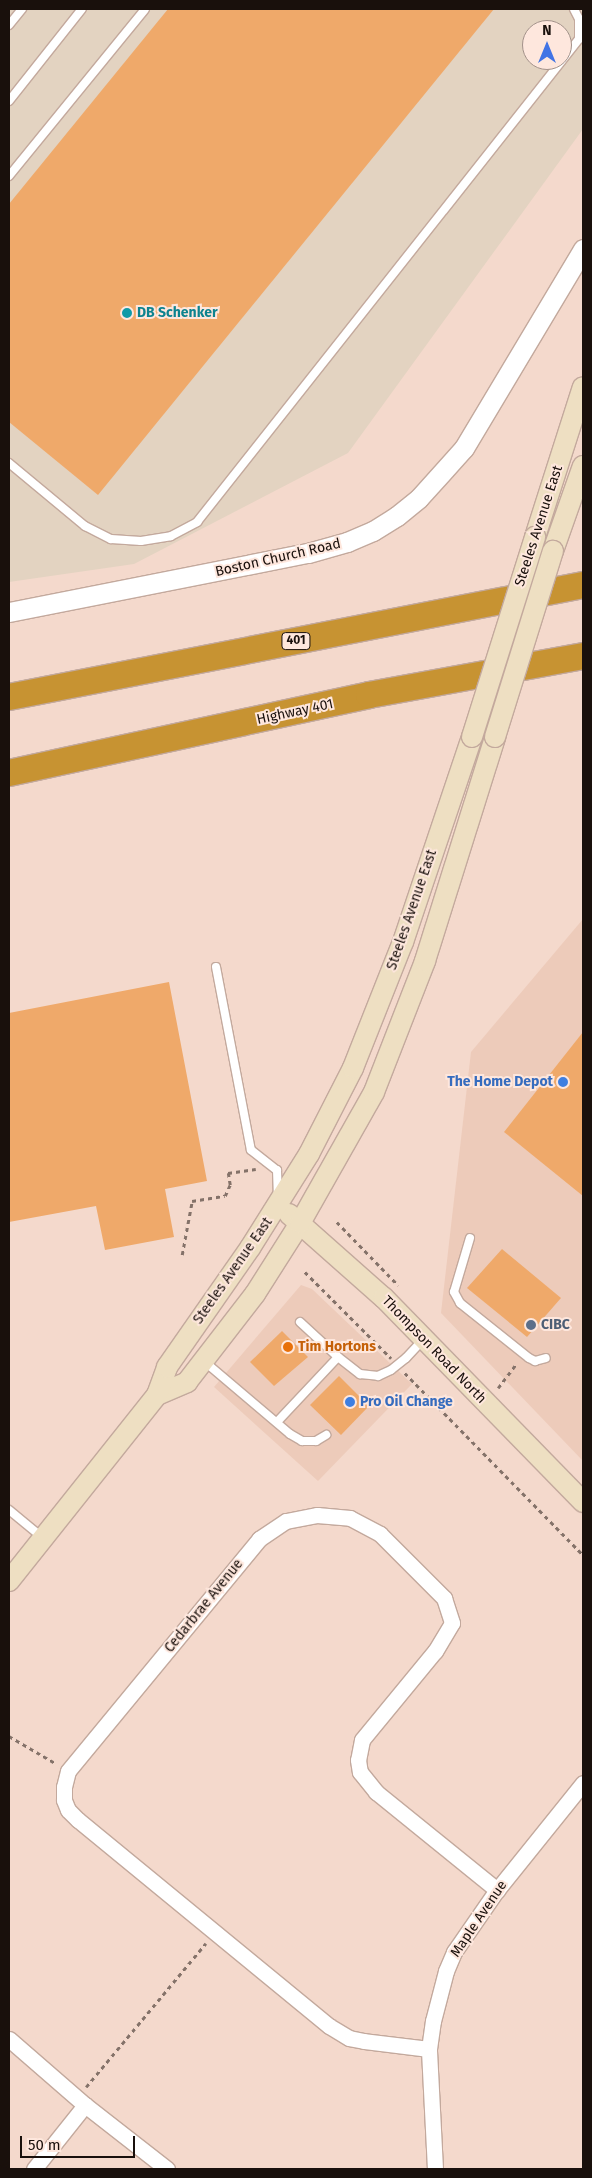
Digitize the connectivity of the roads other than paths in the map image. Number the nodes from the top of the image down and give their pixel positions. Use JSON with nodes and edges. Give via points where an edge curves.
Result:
{"nodes":[{"id":1,"x":22,"y":9,"type":"edge"},
{"id":2,"x":82,"y":9,"type":"edge"},
{"id":3,"x":145,"y":9,"type":"edge"},
{"id":4,"x":574,"y":9,"type":"edge"},
{"id":5,"x":9,"y":25,"type":"edge"},
{"id":6,"x":9,"y":101,"type":"edge"},
{"id":7,"x":9,"y":176,"type":"edge"},
{"id":8,"x":583,"y":249,"type":"edge"},
{"id":9,"x":583,"y":387,"type":"edge"},
{"id":10,"x":9,"y":463,"type":"edge"},
{"id":11,"x":583,"y":466,"type":"edge"},
{"id":12,"x":583,"y":585,"type":"edge"},
{"id":13,"x":9,"y":612,"type":"edge"},
{"id":14,"x":583,"y":656,"type":"edge"},
{"id":15,"x":9,"y":697,"type":"edge"},
{"id":16,"x":9,"y":773,"type":"edge"},
{"id":17,"x":216,"y":967,"type":"dead end"},
{"id":18,"x":278,"y":1206,"type":"junction"},
{"id":19,"x":300,"y":1223,"type":"junction"},
{"id":20,"x":470,"y":1238,"type":"dead end"},
{"id":21,"x":300,"y":1322,"type":"dead end"},
{"id":22,"x":424,"y":1339,"type":"junction"},
{"id":23,"x":338,"y":1357,"type":"junction"},
{"id":24,"x":546,"y":1358,"type":"dead end"},
{"id":25,"x":204,"y":1360,"type":"junction"},
{"id":26,"x":157,"y":1394,"type":"junction"},
{"id":27,"x":276,"y":1422,"type":"junction"},
{"id":28,"x":326,"y":1435,"type":"dead end"},
{"id":29,"x":583,"y":1502,"type":"edge"},
{"id":30,"x":9,"y":1510,"type":"edge"},
{"id":31,"x":43,"y":1538,"type":"junction"},
{"id":32,"x":9,"y":1581,"type":"edge"},
{"id":33,"x":583,"y":1783,"type":"edge"},
{"id":34,"x":497,"y":1890,"type":"junction"},
{"id":35,"x":9,"y":2039,"type":"edge"},
{"id":36,"x":429,"y":2049,"type":"junction"},
{"id":37,"x":81,"y":2101,"type":"junction"},
{"id":38,"x":34,"y":2169,"type":"edge"},
{"id":39,"x":167,"y":2169,"type":"edge"},
{"id":40,"x":435,"y":2169,"type":"edge"}],
"edges":[{"from":1,"to":5,"type":"lane"},
{"from":2,"to":6,"type":"lane"},
{"from":3,"to":7,"type":"lane"},
{"from":4,"to":10,"type":"lane","via":[[579,19],[579,39],[197,522],[171,536],[141,541],[111,539],[85,526]]},
{"from":8,"to":13,"type":"street","name":"Boston Church Road","via":[[464,448],[419,498],[397,516],[347,542],[308,553]]},
{"from":9,"to":18,"type":"main road","name":"Steeles Avenue East","bridge":true,"via":[[472,737],[402,942],[353,1068]]},
{"from":11,"to":19,"type":"main road","name":"Steeles Avenue East","bridge":true,"via":[[553,551],[425,961],[374,1092]]},
{"from":12,"to":15,"type":"highway","number":"401"},
{"from":14,"to":16,"type":"highway","name":"Highway 401","via":[[369,696]]},
{"from":17,"to":18,"type":"lane","via":[[251,1150],[278,1170]]},
{"from":18,"to":19,"type":"main road","name":"Thompson Road North"},
{"from":18,"to":26,"type":"main road","name":"Steeles Avenue East","via":[[166,1367]]},
{"from":19,"to":22,"type":"main road","name":"Thompson Road North","via":[[384,1298]]},
{"from":19,"to":25,"type":"main road","name":"Steeles Avenue East","via":[[255,1294]]},
{"from":20,"to":24,"type":"lane","via":[[454,1292],[460,1303],[524,1354],[534,1360]]},
{"from":21,"to":23,"type":"lane"},
{"from":22,"to":23,"type":"lane","via":[[397,1365],[378,1376],[360,1374]]},
{"from":22,"to":29,"type":"main road","name":"Thompson Road North"},
{"from":23,"to":27,"type":"lane"},
{"from":25,"to":26,"type":"main road","name":"Steeles Avenue East","via":[[187,1382]]},
{"from":25,"to":27,"type":"lane"},
{"from":26,"to":31,"type":"main road","name":"Steeles Avenue East"},
{"from":27,"to":28,"type":"lane","via":[[302,1441],[316,1441]]},
{"from":30,"to":31,"type":"lane"},
{"from":31,"to":32,"type":"main road","name":"Steeles Avenue East"},
{"from":33,"to":34,"type":"street","name":"Maple Avenue"},
{"from":34,"to":36,"type":"street","name":"Maple Avenue","via":[[454,1952],[432,2022]]},
{"from":34,"to":36,"type":"street","name":"Cedarbrae Avenue","via":[[376,1792],[360,1772],[358,1760],[362,1740],[435,1651],[452,1622],[444,1598],[380,1534],[350,1518],[316,1515],[286,1521],[259,1539],[68,1771],[64,1786],[68,1810],[338,2032],[364,2041]]},
{"from":35,"to":37,"type":"street"},
{"from":36,"to":40,"type":"street","name":"Maple Avenue"},
{"from":37,"to":38,"type":"street"},
{"from":37,"to":39,"type":"street"}]}
